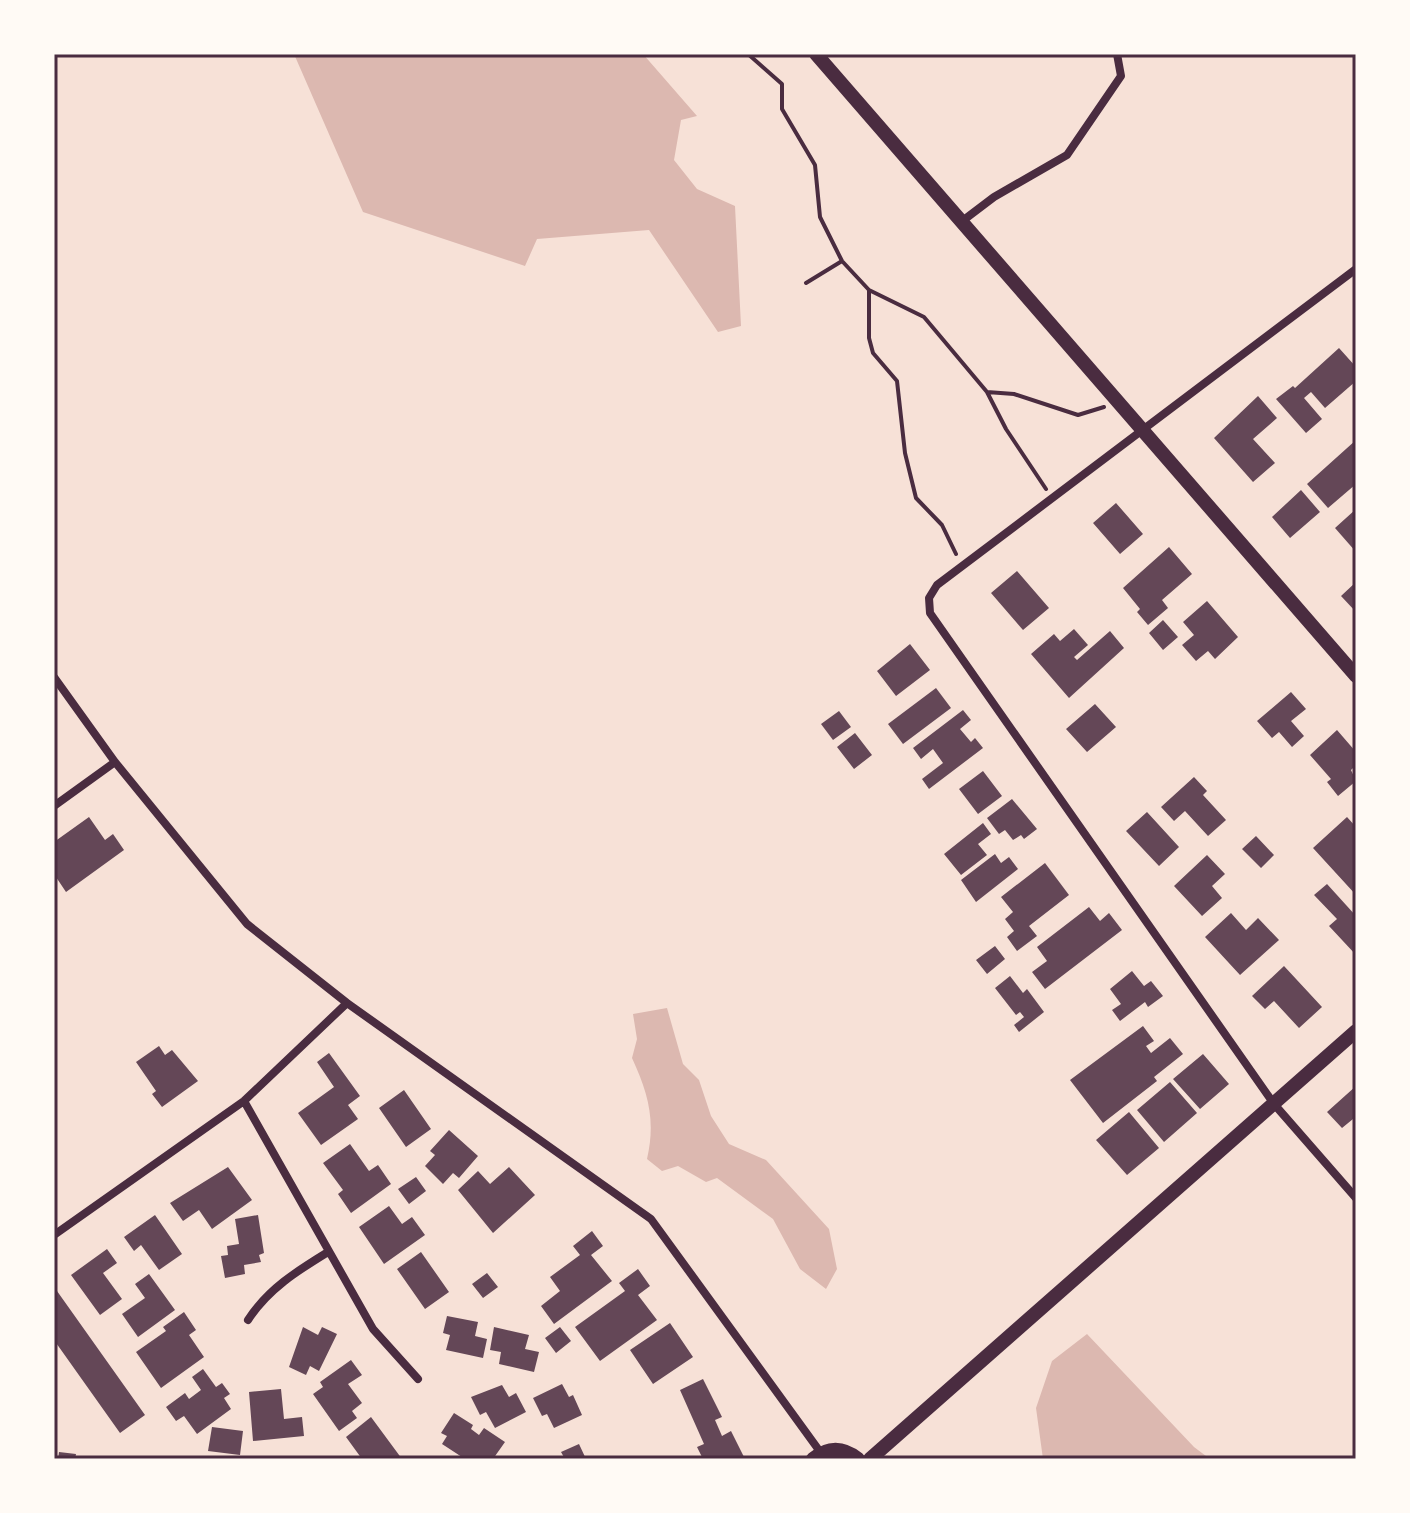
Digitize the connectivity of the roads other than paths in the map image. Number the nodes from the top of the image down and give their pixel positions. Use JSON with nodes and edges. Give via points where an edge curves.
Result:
{"nodes":[{"id":1,"x":816,"y":54,"type":"edge"},
{"id":2,"x":1117,"y":54,"type":"edge"},
{"id":3,"x":960,"y":223,"type":"junction"},
{"id":4,"x":1356,"y":269,"type":"edge"},
{"id":5,"x":1143,"y":433,"type":"junction"},
{"id":6,"x":1356,"y":676,"type":"edge"},
{"id":7,"x":54,"y":677,"type":"edge"},
{"id":8,"x":115,"y":762,"type":"junction"},
{"id":9,"x":54,"y":806,"type":"edge"},
{"id":10,"x":347,"y":1003,"type":"junction"},
{"id":11,"x":1356,"y":1031,"type":"edge"},
{"id":12,"x":244,"y":1101,"type":"junction"},
{"id":13,"x":1274,"y":1104,"type":"junction"},
{"id":14,"x":1356,"y":1198,"type":"edge"},
{"id":15,"x":54,"y":1235,"type":"edge"},
{"id":16,"x":328,"y":1252,"type":"junction"},
{"id":17,"x":248,"y":1320,"type":"dead end"},
{"id":18,"x":418,"y":1379,"type":"dead end"},
{"id":19,"x":817,"y":1456,"type":"edge"},
{"id":20,"x":858,"y":1459,"type":"edge"},
{"id":21,"x":870,"y":1459,"type":"edge"}],
"edges":[{"from":1,"to":3,"type":"main road"},
{"from":2,"to":3,"type":"street","via":[[1121,76],[1067,155]]},
{"from":3,"to":5,"type":"main road"},
{"from":4,"to":5,"type":"street"},
{"from":5,"to":6,"type":"main road"},
{"from":5,"to":13,"type":"street","via":[[937,585],[929,598],[930,613]]},
{"from":7,"to":8,"type":"street"},
{"from":8,"to":9,"type":"street"},
{"from":8,"to":10,"type":"street","via":[[247,924]]},
{"from":10,"to":12,"type":"street"},
{"from":10,"to":19,"type":"street","via":[[651,1219]]},
{"from":11,"to":13,"type":"main road"},
{"from":12,"to":15,"type":"street"},
{"from":12,"to":16,"type":"street"},
{"from":13,"to":14,"type":"street"},
{"from":13,"to":21,"type":"main road"},
{"from":16,"to":17,"type":"street","via":[[289,1276],[261,1300]]},
{"from":16,"to":18,"type":"street","via":[[373,1329]]},
{"from":19,"to":20,"type":"main road","via":[[845,1451]]}]}
